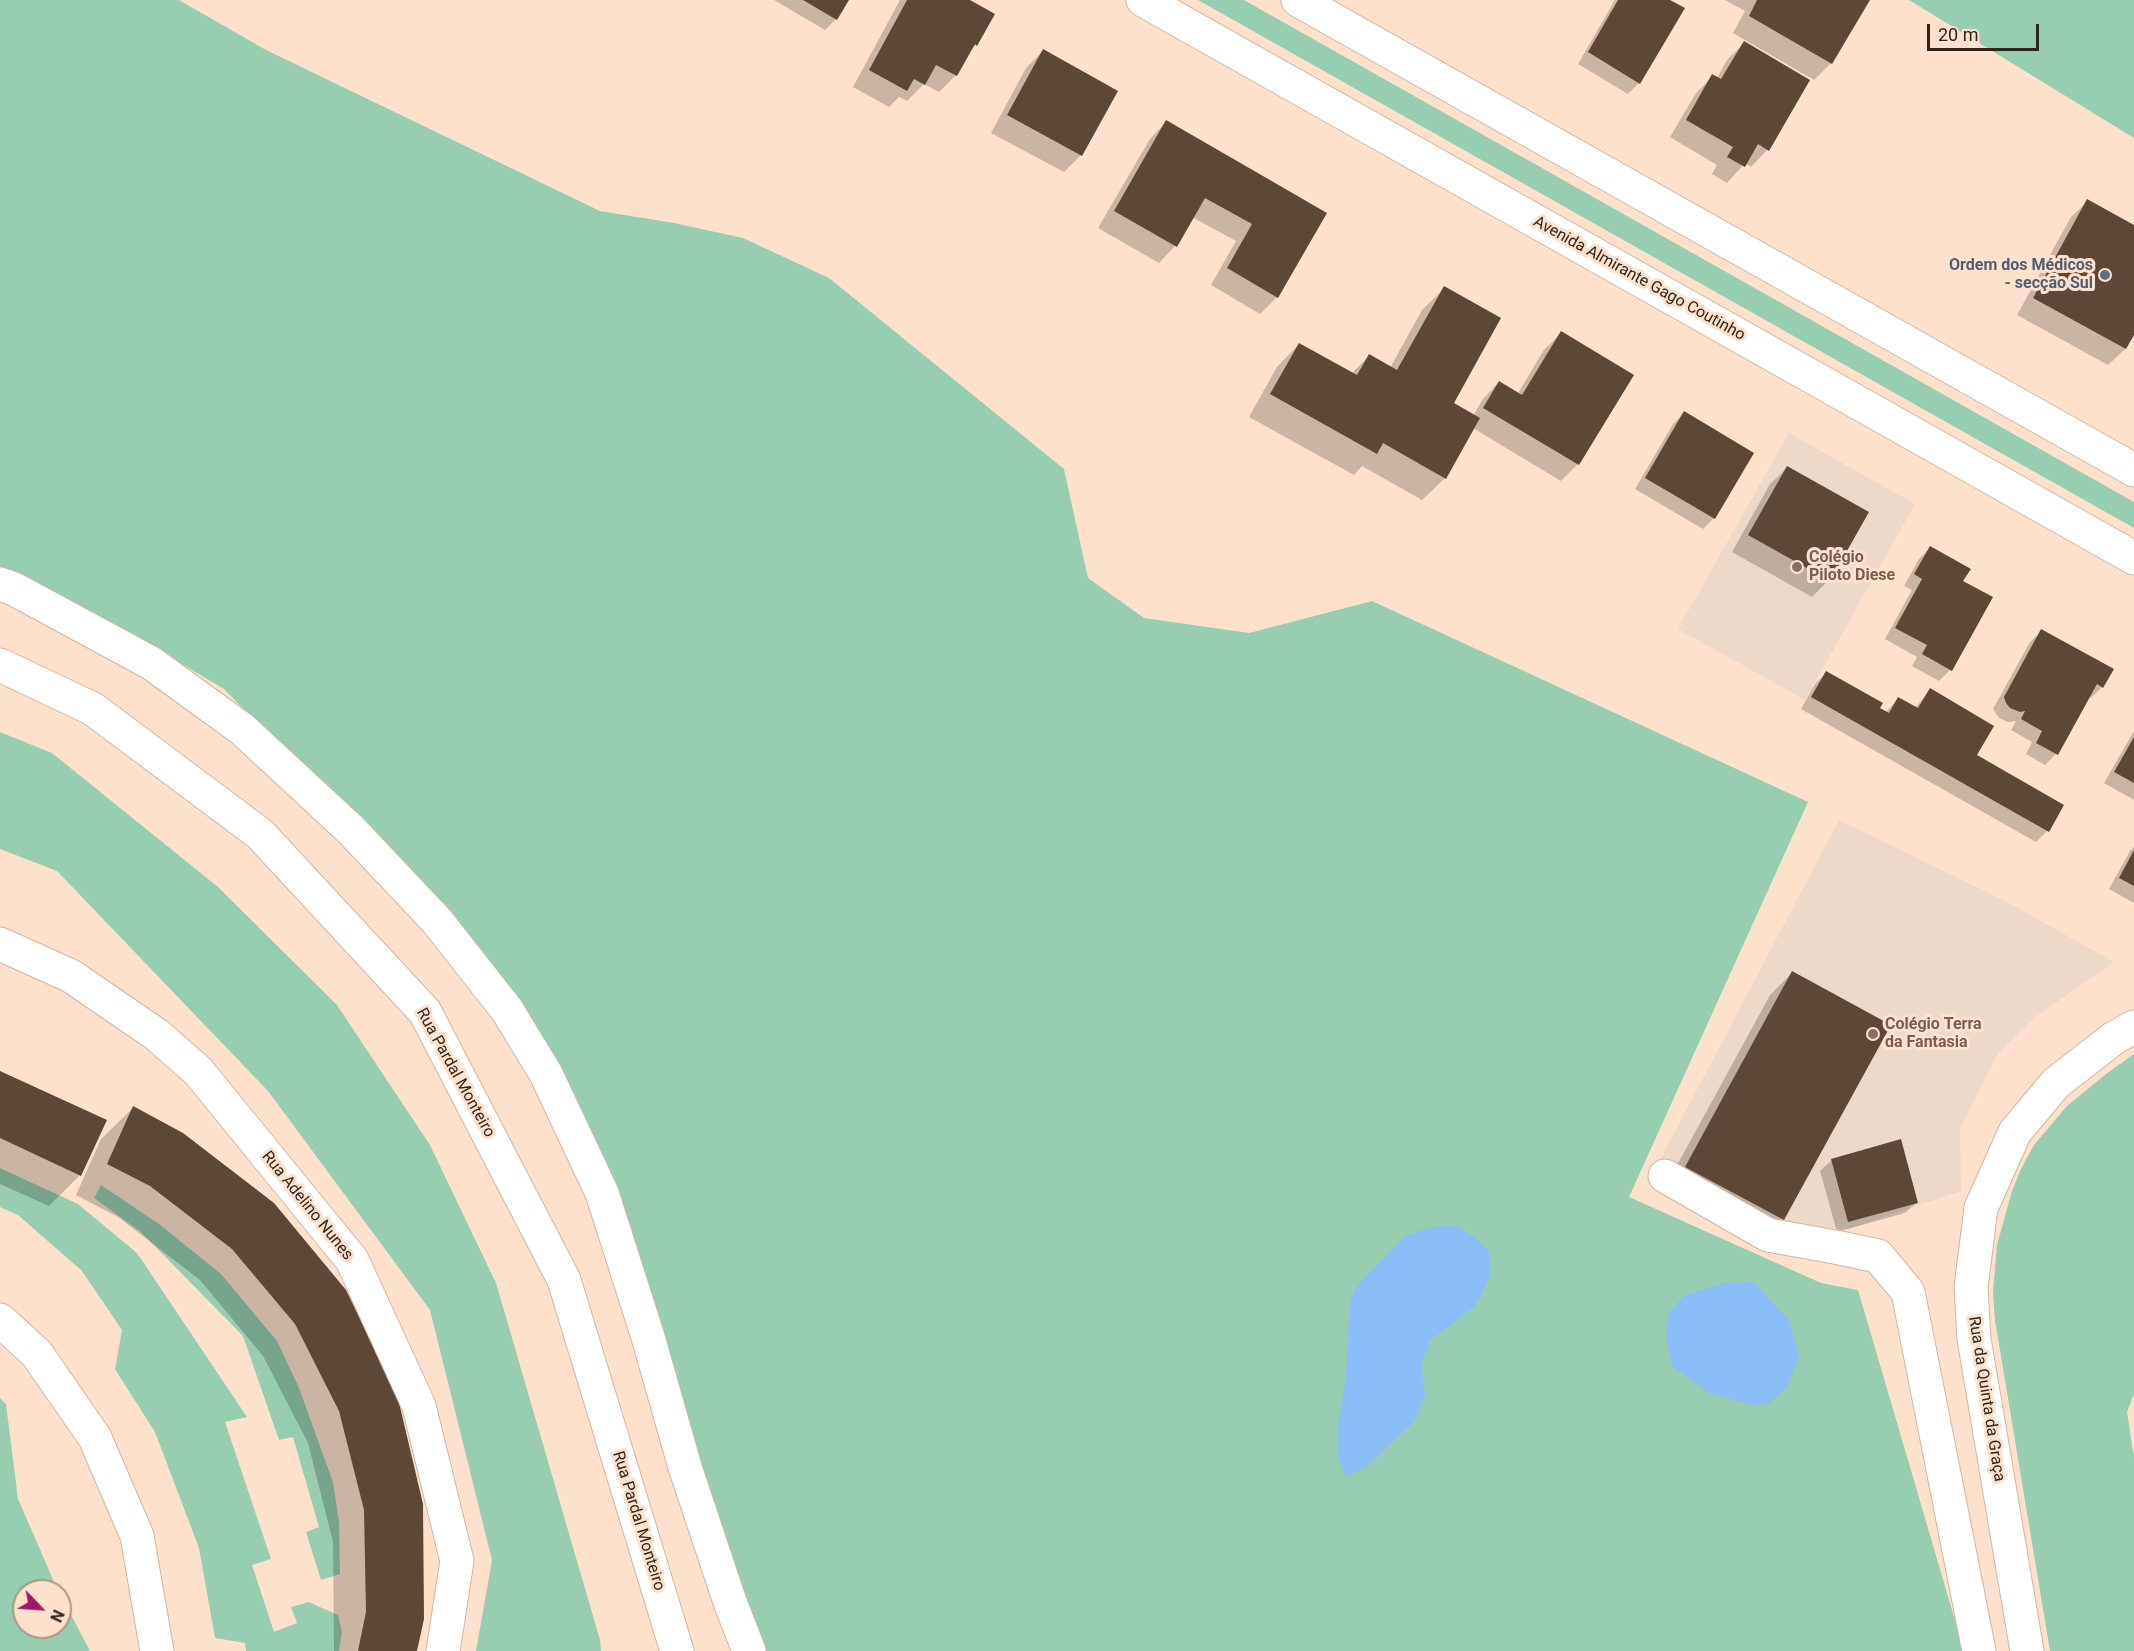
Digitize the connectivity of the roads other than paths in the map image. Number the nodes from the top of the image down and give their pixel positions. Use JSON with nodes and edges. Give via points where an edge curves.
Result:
{"nodes":[{"id":1,"x":1143,"y":0,"type":"edge"},
{"id":2,"x":1298,"y":0,"type":"edge"},
{"id":3,"x":2134,"y":470,"type":"edge"},
{"id":4,"x":2134,"y":558,"type":"edge"},
{"id":5,"x":0,"y":584,"type":"edge"},
{"id":6,"x":0,"y":665,"type":"edge"},
{"id":7,"x":0,"y":944,"type":"edge"},
{"id":8,"x":2134,"y":1027,"type":"edge"},
{"id":9,"x":1665,"y":1176,"type":"dead end"},
{"id":10,"x":0,"y":1320,"type":"edge"},
{"id":11,"x":157,"y":1651,"type":"edge"},
{"id":12,"x":443,"y":1651,"type":"edge"},
{"id":13,"x":677,"y":1651,"type":"edge"},
{"id":14,"x":749,"y":1651,"type":"edge"},
{"id":15,"x":1979,"y":1651,"type":"edge"},
{"id":16,"x":2027,"y":1651,"type":"edge"}],
"edges":[{"from":1,"to":4,"type":"street","name":"Avenida Almirante Gago Coutinho"},
{"from":2,"to":3,"type":"street"},
{"from":5,"to":14,"type":"street","via":[[151,663],[242,729],[390,871],[437,921],[507,1010],[546,1074],[602,1193],[685,1467]]},
{"from":6,"to":13,"type":"street","name":"Rua Pardal Monteiro","via":[[93,709],[260,834],[425,1012],[564,1280]]},
{"from":7,"to":12,"type":"street","name":"Rua Adelino Nunes","via":[[71,976],[157,1035],[198,1071],[352,1260],[419,1406],[457,1561]]},
{"from":8,"to":16,"type":"street","name":"Rua da Quinta da Graça","via":[[2056,1083],[2015,1132],[1981,1208],[1971,1287],[1974,1340]]},
{"from":9,"to":15,"type":"street","via":[[1768,1235],[1878,1256],[1908,1292]]},
{"from":10,"to":11,"type":"street","via":[[37,1354],[94,1438],[137,1536]]}]}
